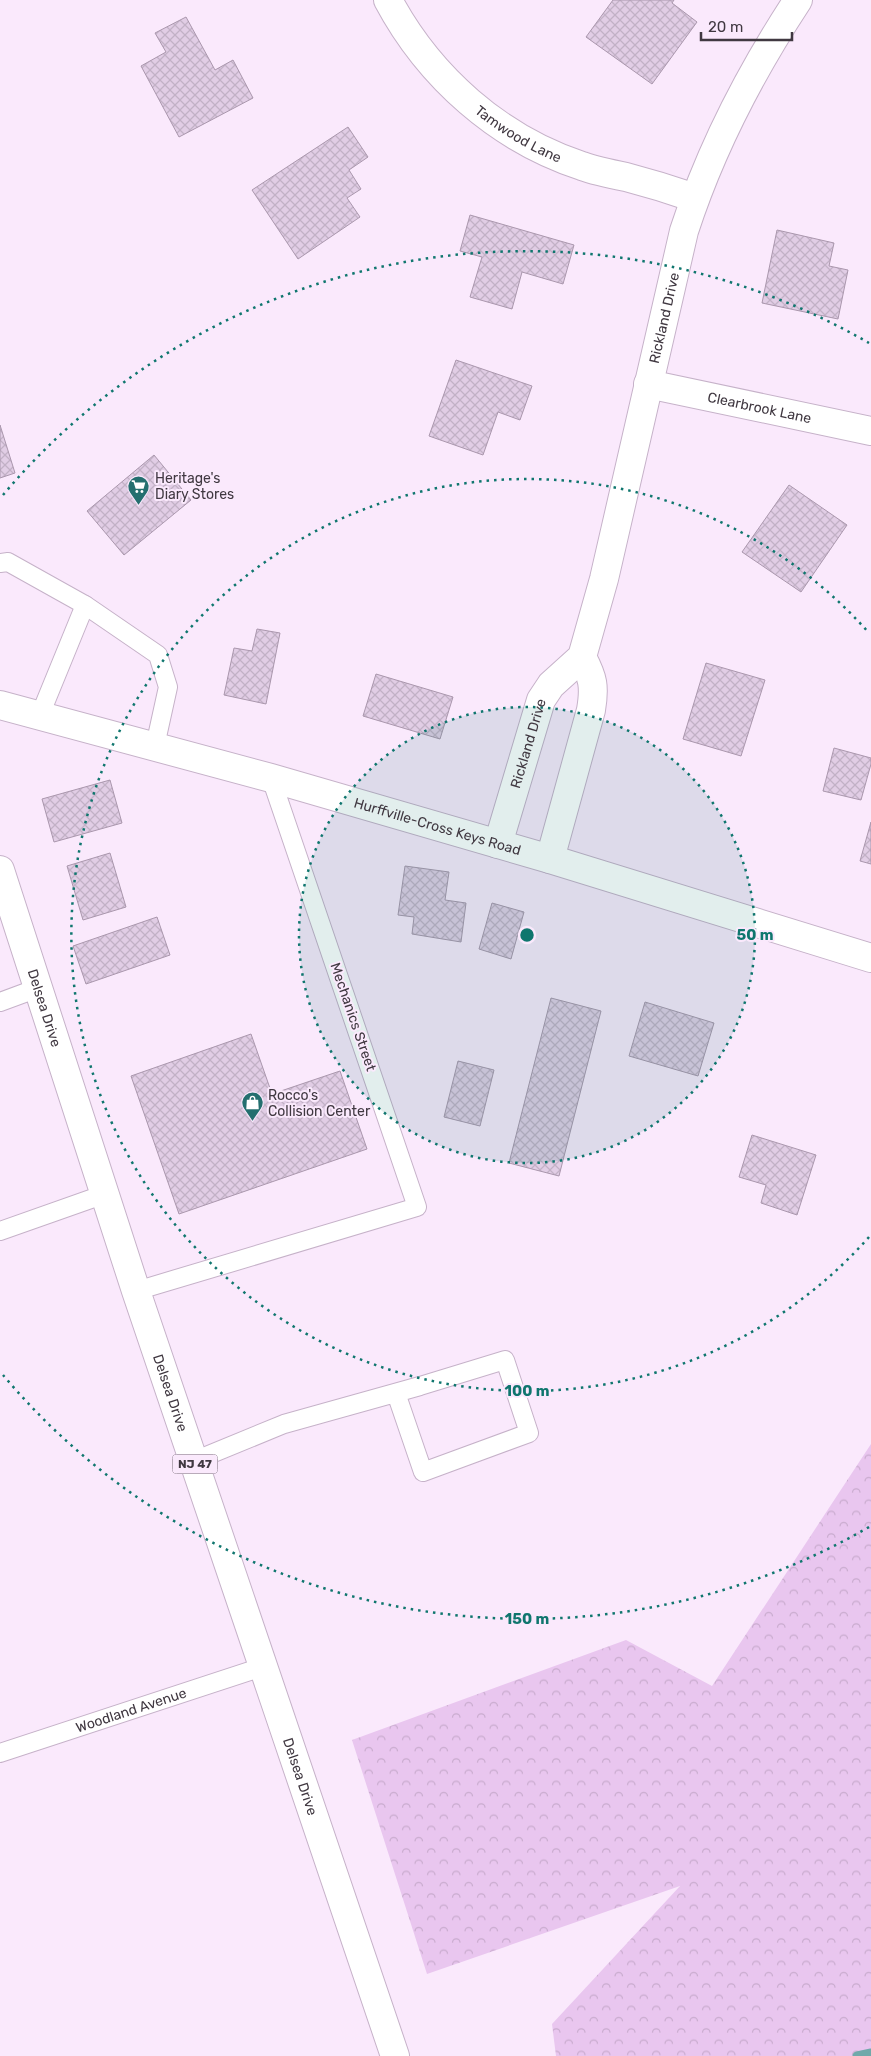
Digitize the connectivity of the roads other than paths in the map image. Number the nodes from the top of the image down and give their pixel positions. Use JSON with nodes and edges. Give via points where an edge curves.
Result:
{"nodes":[{"id":1,"x":388,"y":0,"type":"edge"},
{"id":2,"x":798,"y":0,"type":"edge"},
{"id":3,"x":695,"y":198,"type":"junction"},
{"id":4,"x":648,"y":384,"type":"junction"},
{"id":5,"x":871,"y":431,"type":"edge"},
{"id":6,"x":0,"y":563,"type":"edge"},
{"id":7,"x":85,"y":605,"type":"junction"},
{"id":8,"x":582,"y":657,"type":"junction"},
{"id":9,"x":0,"y":705,"type":"edge"},
{"id":10,"x":40,"y":716,"type":"junction"},
{"id":11,"x":155,"y":746,"type":"junction"},
{"id":12,"x":271,"y":778,"type":"junction"},
{"id":13,"x":498,"y":844,"type":"junction"},
{"id":14,"x":550,"y":859,"type":"junction"},
{"id":15,"x":0,"y":870,"type":"edge"},
{"id":16,"x":871,"y":958,"type":"edge"},
{"id":17,"x":38,"y":988,"type":"junction"},
{"id":18,"x":0,"y":1002,"type":"edge"},
{"id":19,"x":106,"y":1194,"type":"junction"},
{"id":20,"x":0,"y":1231,"type":"edge"},
{"id":21,"x":136,"y":1292,"type":"junction"},
{"id":22,"x":396,"y":1393,"type":"junction"},
{"id":23,"x":194,"y":1461,"type":"junction"},
{"id":24,"x":262,"y":1667,"type":"junction"},
{"id":25,"x":0,"y":1753,"type":"edge"},
{"id":26,"x":395,"y":2056,"type":"edge"}],
"edges":[{"from":1,"to":3,"type":"main road","name":"Tamwood Lane","via":[[417,47],[440,73],[477,109],[515,136],[577,165]]},
{"from":2,"to":3,"type":"main road","name":"Rickland Drive","via":[[742,92]]},
{"from":3,"to":4,"type":"main road","name":"Rickland Drive","via":[[684,231]]},
{"from":4,"to":5,"type":"main road","name":"Clearbrook Lane"},
{"from":4,"to":8,"type":"main road","name":"Rickland Drive","via":[[604,579]]},
{"from":6,"to":7,"type":"lane","via":[[8,562]]},
{"from":7,"to":10,"type":"lane"},
{"from":7,"to":11,"type":"lane","via":[[158,655],[168,687]]},
{"from":8,"to":13,"type":"main road","name":"Rickland Drive","via":[[551,685],[541,700]]},
{"from":8,"to":14,"type":"main road","via":[[592,677],[591,710]]},
{"from":9,"to":10,"type":"main road","name":"Hurffville-Cross Keys Road"},
{"from":10,"to":11,"type":"main road","name":"Hurffville-Cross Keys Road"},
{"from":11,"to":12,"type":"main road","name":"Hurffville-Cross Keys Road"},
{"from":12,"to":13,"type":"main road","name":"Hurffville-Cross Keys Road"},
{"from":12,"to":21,"type":"lane","name":"Mechanics Street","via":[[417,1207]]},
{"from":13,"to":14,"type":"main road","name":"Hurffville-Cross Keys Road"},
{"from":14,"to":16,"type":"main road","name":"Hurffville-Cross Keys Road"},
{"from":15,"to":17,"type":"main road","name":"Delsea Drive","number":"NJ 47"},
{"from":17,"to":18,"type":"lane"},
{"from":17,"to":19,"type":"main road","name":"Delsea Drive","number":"NJ 47"},
{"from":19,"to":20,"type":"lane"},
{"from":19,"to":21,"type":"main road","name":"Delsea Drive","number":"NJ 47"},
{"from":21,"to":23,"type":"main road","name":"Delsea Drive","number":"NJ 47"},
{"from":22,"to":22,"type":"lane","via":[[505,1360],[529,1433],[423,1472]]},
{"from":22,"to":23,"type":"lane","via":[[284,1424]]},
{"from":23,"to":24,"type":"main road","name":"Delsea Drive","number":"NJ 47"},
{"from":24,"to":25,"type":"lane","name":"Woodland Avenue"},
{"from":24,"to":26,"type":"main road","name":"Delsea Drive","number":"NJ 47"}]}
